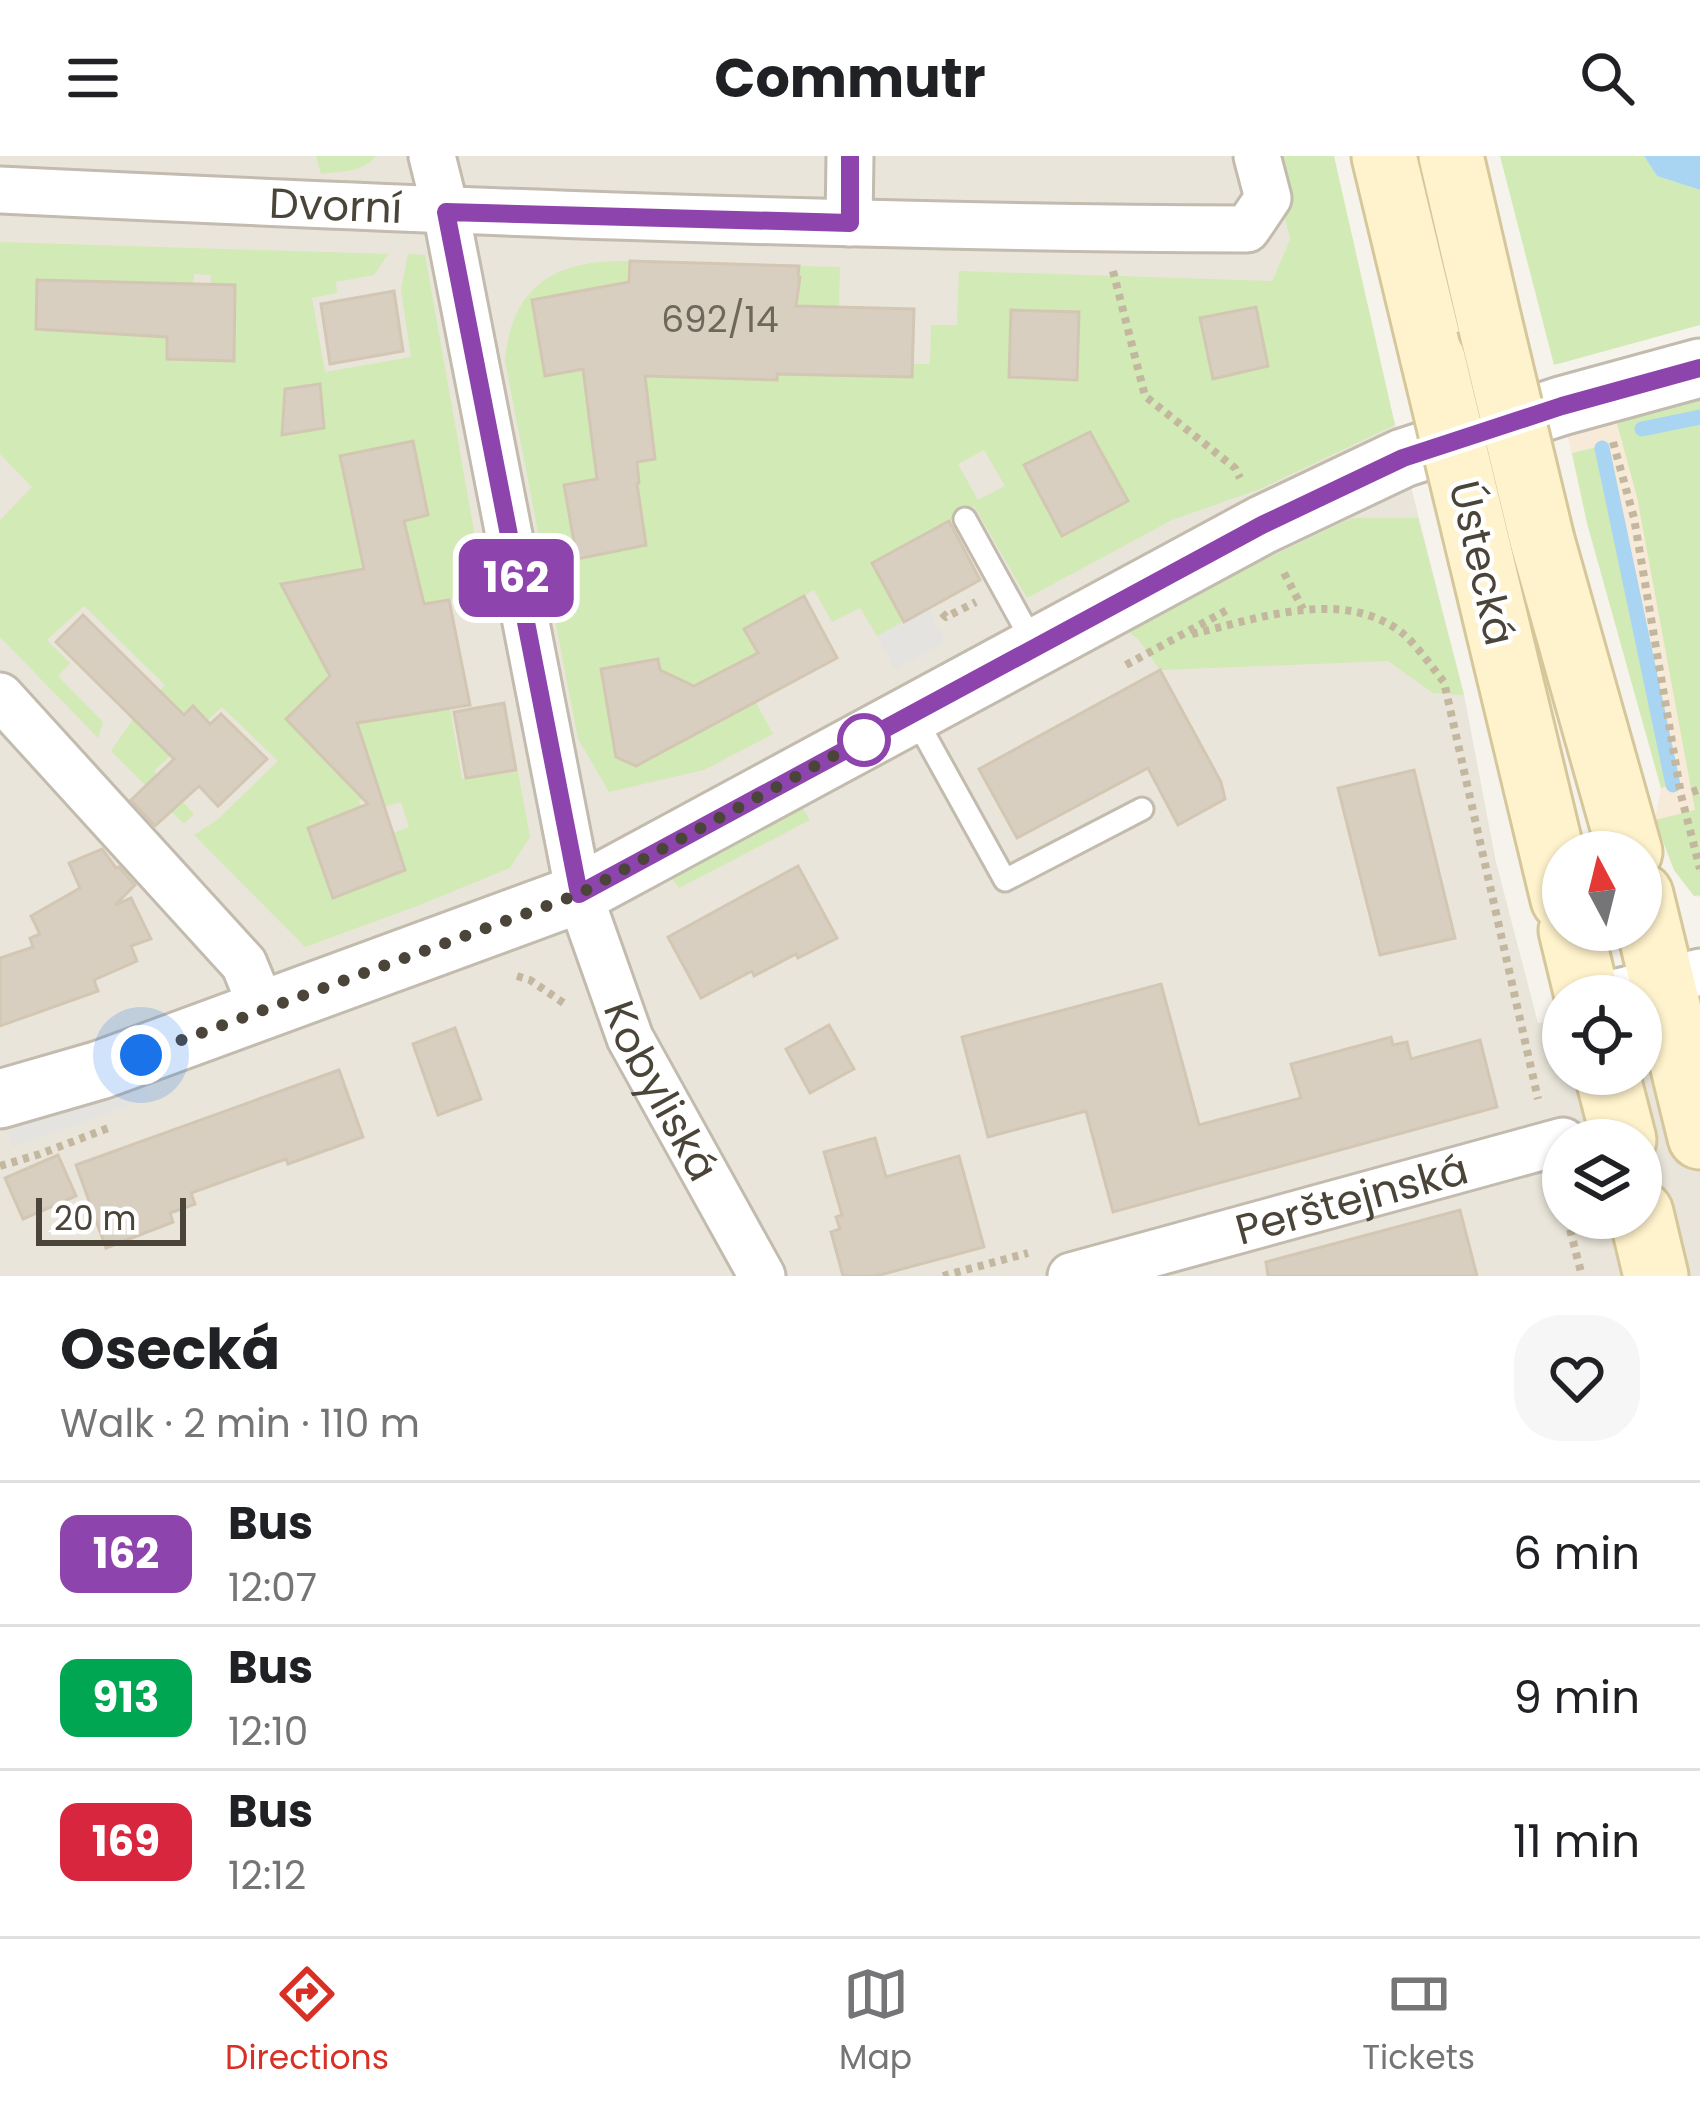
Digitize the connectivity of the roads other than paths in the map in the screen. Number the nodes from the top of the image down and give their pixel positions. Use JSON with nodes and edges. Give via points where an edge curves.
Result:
{"nodes":[{"id":1,"x":432,"y":156,"type":"edge"},
{"id":2,"x":850,"y":156,"type":"edge"},
{"id":3,"x":1257,"y":156,"type":"edge"},
{"id":4,"x":1384,"y":156,"type":"edge"},
{"id":5,"x":1451,"y":156,"type":"edge"},
{"id":6,"x":0,"y":190,"type":"edge"},
{"id":7,"x":446,"y":212,"type":"junction"},
{"id":8,"x":850,"y":223,"type":"junction"},
{"id":9,"x":1700,"y":368,"type":"edge"},
{"id":10,"x":965,"y":519,"type":"dead end"},
{"id":11,"x":1036,"y":646,"type":"junction"},
{"id":12,"x":0,"y":697,"type":"edge"},
{"id":13,"x":913,"y":714,"type":"junction"},
{"id":14,"x":1142,"y":809,"type":"dead end"},
{"id":15,"x":1547,"y":831,"type":"edge"},
{"id":16,"x":1624,"y":831,"type":"edge"},
{"id":17,"x":579,"y":894,"type":"junction"},
{"id":18,"x":1662,"y":936,"type":"edge"},
{"id":19,"x":1682,"y":976,"type":"edge"},
{"id":20,"x":263,"y":1010,"type":"junction"},
{"id":21,"x":0,"y":1099,"type":"edge"},
{"id":22,"x":1700,"y":1137,"type":"edge"},
{"id":23,"x":1542,"y":1141,"type":"edge"},
{"id":24,"x":1647,"y":1239,"type":"edge"},
{"id":25,"x":762,"y":1276,"type":"edge"},
{"id":26,"x":1071,"y":1276,"type":"edge"},
{"id":27,"x":1656,"y":1276,"type":"edge"}],
"edges":[{"from":1,"to":7,"type":"street","name":"Kobyliská"},
{"from":2,"to":8,"type":"street"},
{"from":3,"to":8,"type":"street","name":"Dvorní","via":[[1268,198],[1246,230]]},
{"from":4,"to":15,"type":"main road","name":"Ústecká","bridge":true},
{"from":5,"to":16,"type":"main road","name":"Ústecká","bridge":true,"via":[[1542,540]]},
{"from":6,"to":7,"type":"street","name":"Dvorní"},
{"from":7,"to":8,"type":"street","name":"Dvorní"},
{"from":7,"to":17,"type":"street","name":"Kobyliská"},
{"from":9,"to":11,"type":"street","via":[[1403,458]]},
{"from":10,"to":11,"type":"lane"},
{"from":11,"to":13,"type":"street"},
{"from":12,"to":20,"type":"street","via":[[244,964]]},
{"from":13,"to":14,"type":"lane","via":[[1005,880]]},
{"from":13,"to":17,"type":"street"},
{"from":17,"to":20,"type":"street"},
{"from":17,"to":25,"type":"street","name":"Kobyliská","via":[[630,1038]]},
{"from":18,"to":19,"type":"main road"},
{"from":19,"to":22,"type":"main road"},
{"from":20,"to":21,"type":"street"},
{"from":23,"to":26,"type":"street","name":"Perštejnská"},
{"from":24,"to":27,"type":"main road"}]}
